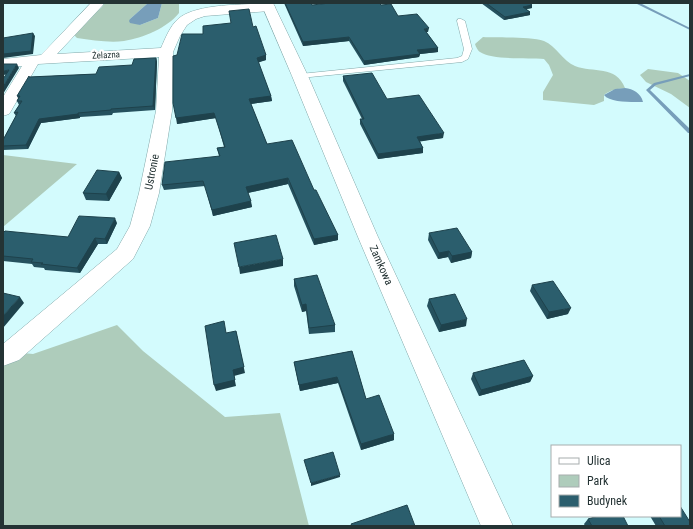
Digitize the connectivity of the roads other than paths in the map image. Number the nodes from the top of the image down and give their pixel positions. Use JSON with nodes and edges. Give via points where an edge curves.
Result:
{"nodes":[{"id":1,"x":97,"y":3,"type":"edge"},
{"id":2,"x":268,"y":5,"type":"edge"},
{"id":3,"x":460,"y":21,"type":"dead end"},
{"id":4,"x":174,"y":34,"type":"junction"},
{"id":5,"x":166,"y":52,"type":"junction"},
{"id":6,"x":122,"y":54,"type":"junction"},
{"id":7,"x":39,"y":60,"type":"junction"},
{"id":8,"x":3,"y":63,"type":"edge"},
{"id":9,"x":300,"y":76,"type":"junction"},
{"id":10,"x":3,"y":111,"type":"edge"},
{"id":11,"x":3,"y":355,"type":"edge"},
{"id":12,"x":497,"y":526,"type":"edge"}],
"edges":[{"from":1,"to":7,"type":"street","via":[[97,6]]},
{"from":2,"to":4,"type":"street","name":"Ustronie","via":[[203,12],[182,22]]},
{"from":2,"to":9,"type":"street","name":"Zamkowa"},
{"from":3,"to":9,"type":"lane","via":[[468,49],[465,58]]},
{"from":4,"to":5,"type":"street","name":"Ustronie"},
{"from":4,"to":6,"type":"street","via":[[145,48]]},
{"from":5,"to":6,"type":"street","name":"Żelazna"},
{"from":5,"to":11,"type":"street","name":"Ustronie","via":[[164,111],[149,193],[140,226],[125,254],[10,353]]},
{"from":6,"to":7,"type":"street","name":"Żelazna"},
{"from":7,"to":8,"type":"street","name":"Żelazna"},
{"from":7,"to":10,"type":"street"},
{"from":9,"to":12,"type":"street","name":"Zamkowa","via":[[368,237]]}]}
